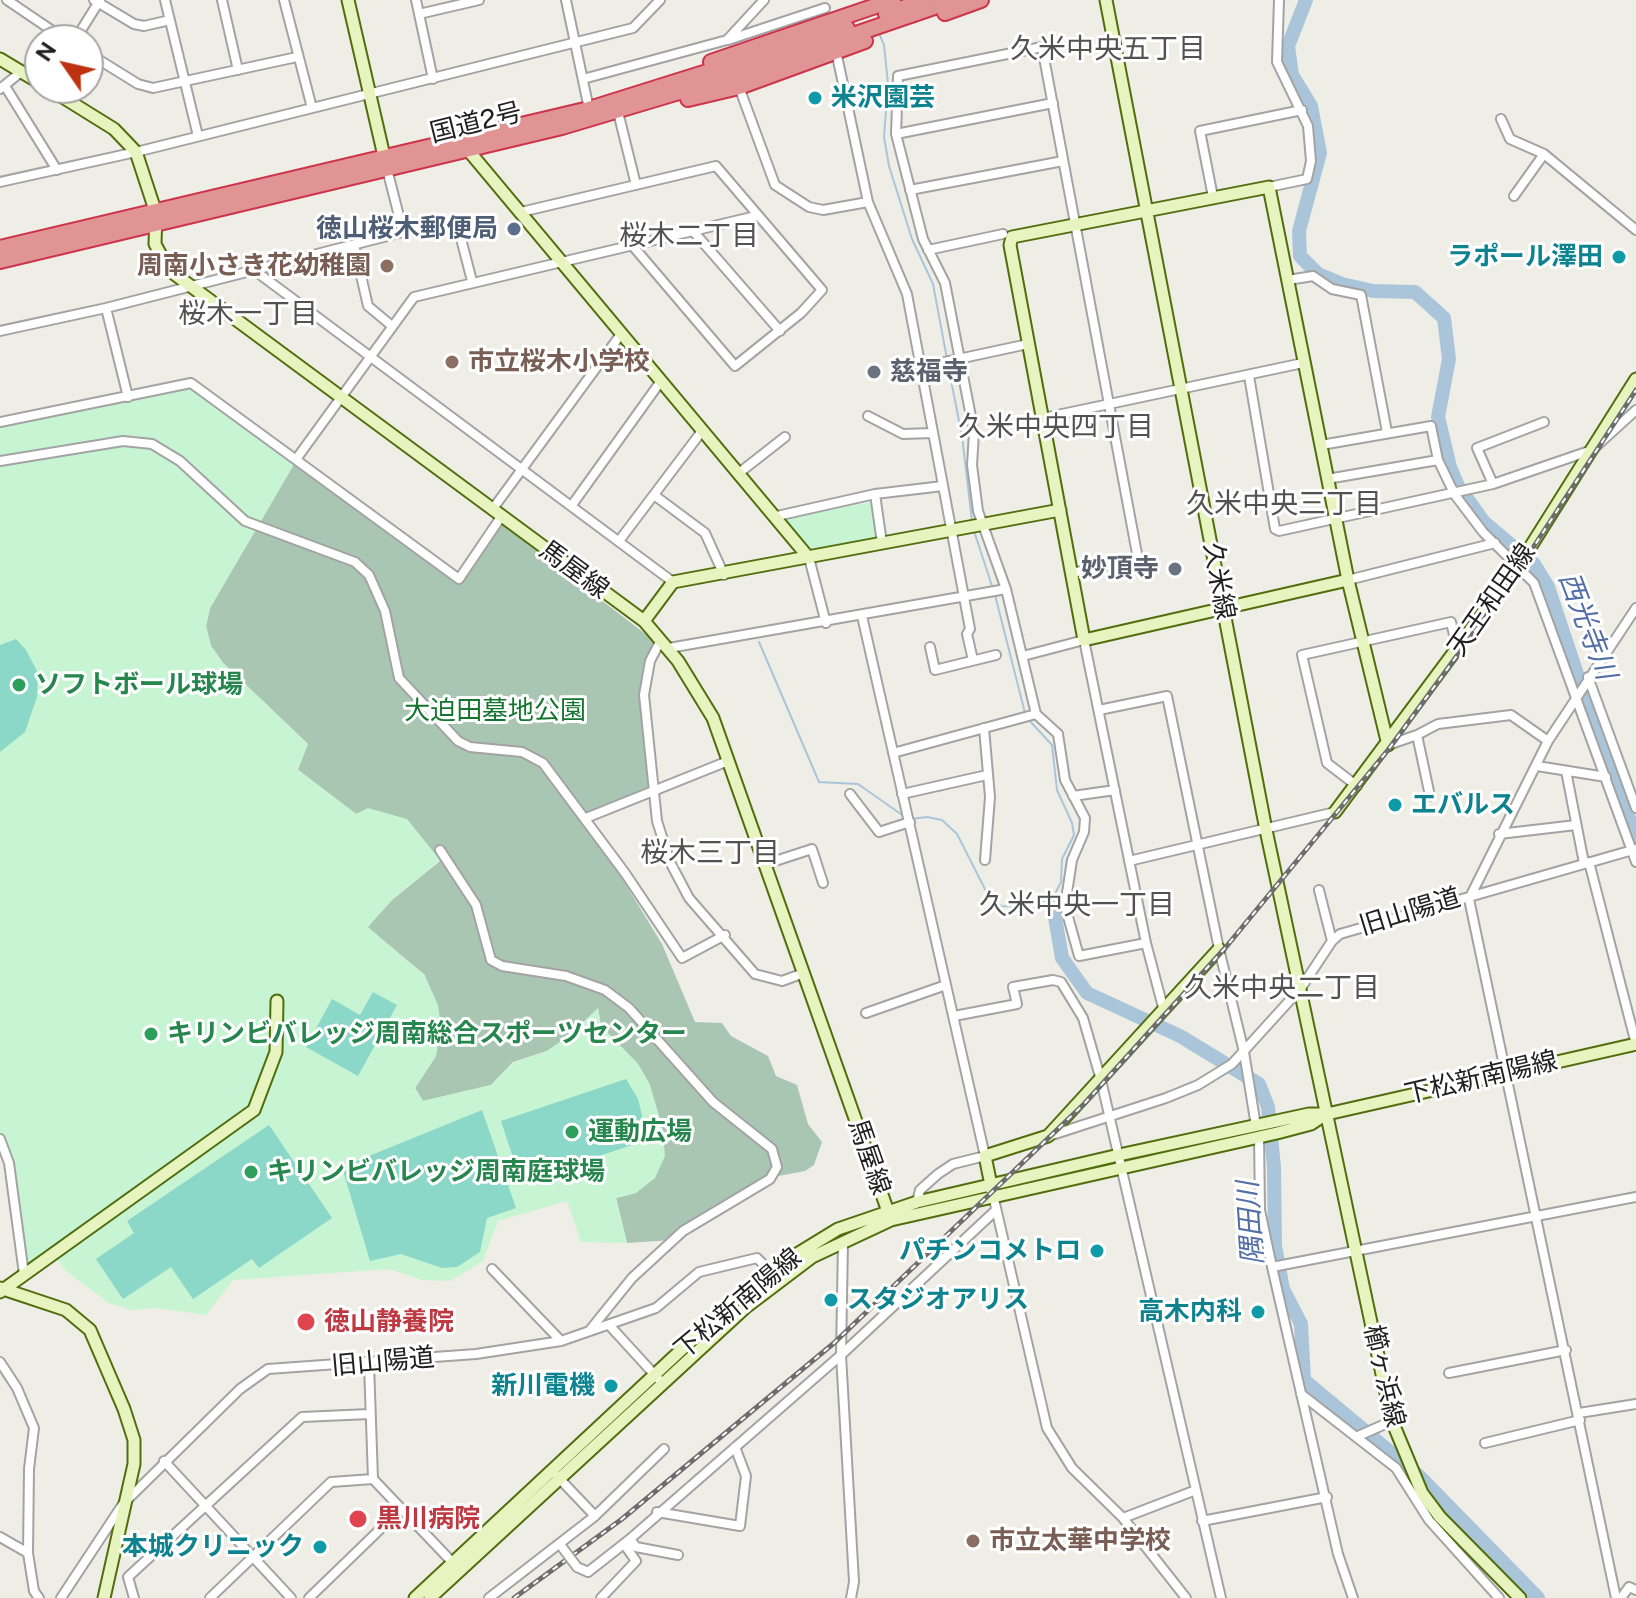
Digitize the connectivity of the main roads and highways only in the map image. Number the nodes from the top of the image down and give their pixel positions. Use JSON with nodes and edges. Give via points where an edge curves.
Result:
{"nodes":[{"id":1,"x":925,"y":0,"type":"edge"},
{"id":2,"x":955,"y":0,"type":"edge"},
{"id":3,"x":981,"y":0,"type":"edge"},
{"id":4,"x":826,"y":10,"type":"edge"},
{"id":5,"x":876,"y":20,"type":"edge"},
{"id":6,"x":623,"y":107,"type":"junction"},
{"id":7,"x":386,"y":163,"type":"junction"},
{"id":8,"x":155,"y":219,"type":"junction"},
{"id":9,"x":0,"y":248,"type":"edge"},
{"id":10,"x":0,"y":261,"type":"edge"}],
"edges":[{"from":1,"to":5,"type":"highway","name":"国道2号"},
{"from":2,"to":5,"type":"highway","name":"国道2号"},
{"from":3,"to":5,"type":"highway"},
{"from":4,"to":5,"type":"highway"},
{"from":4,"to":6,"type":"highway"},
{"from":5,"to":6,"type":"highway","name":"国道2号"},
{"from":5,"to":6,"type":"highway","via":[[836,51],[739,87],[649,109]]},
{"from":6,"to":7,"type":"highway","name":"国道2号","via":[[468,150]]},
{"from":6,"to":7,"type":"highway","name":"国道2号","via":[[589,109]]},
{"from":7,"to":8,"type":"highway","name":"国道2号"},
{"from":8,"to":9,"type":"highway","name":"国道2号"},
{"from":8,"to":10,"type":"highway","name":"国道2号"}]}
